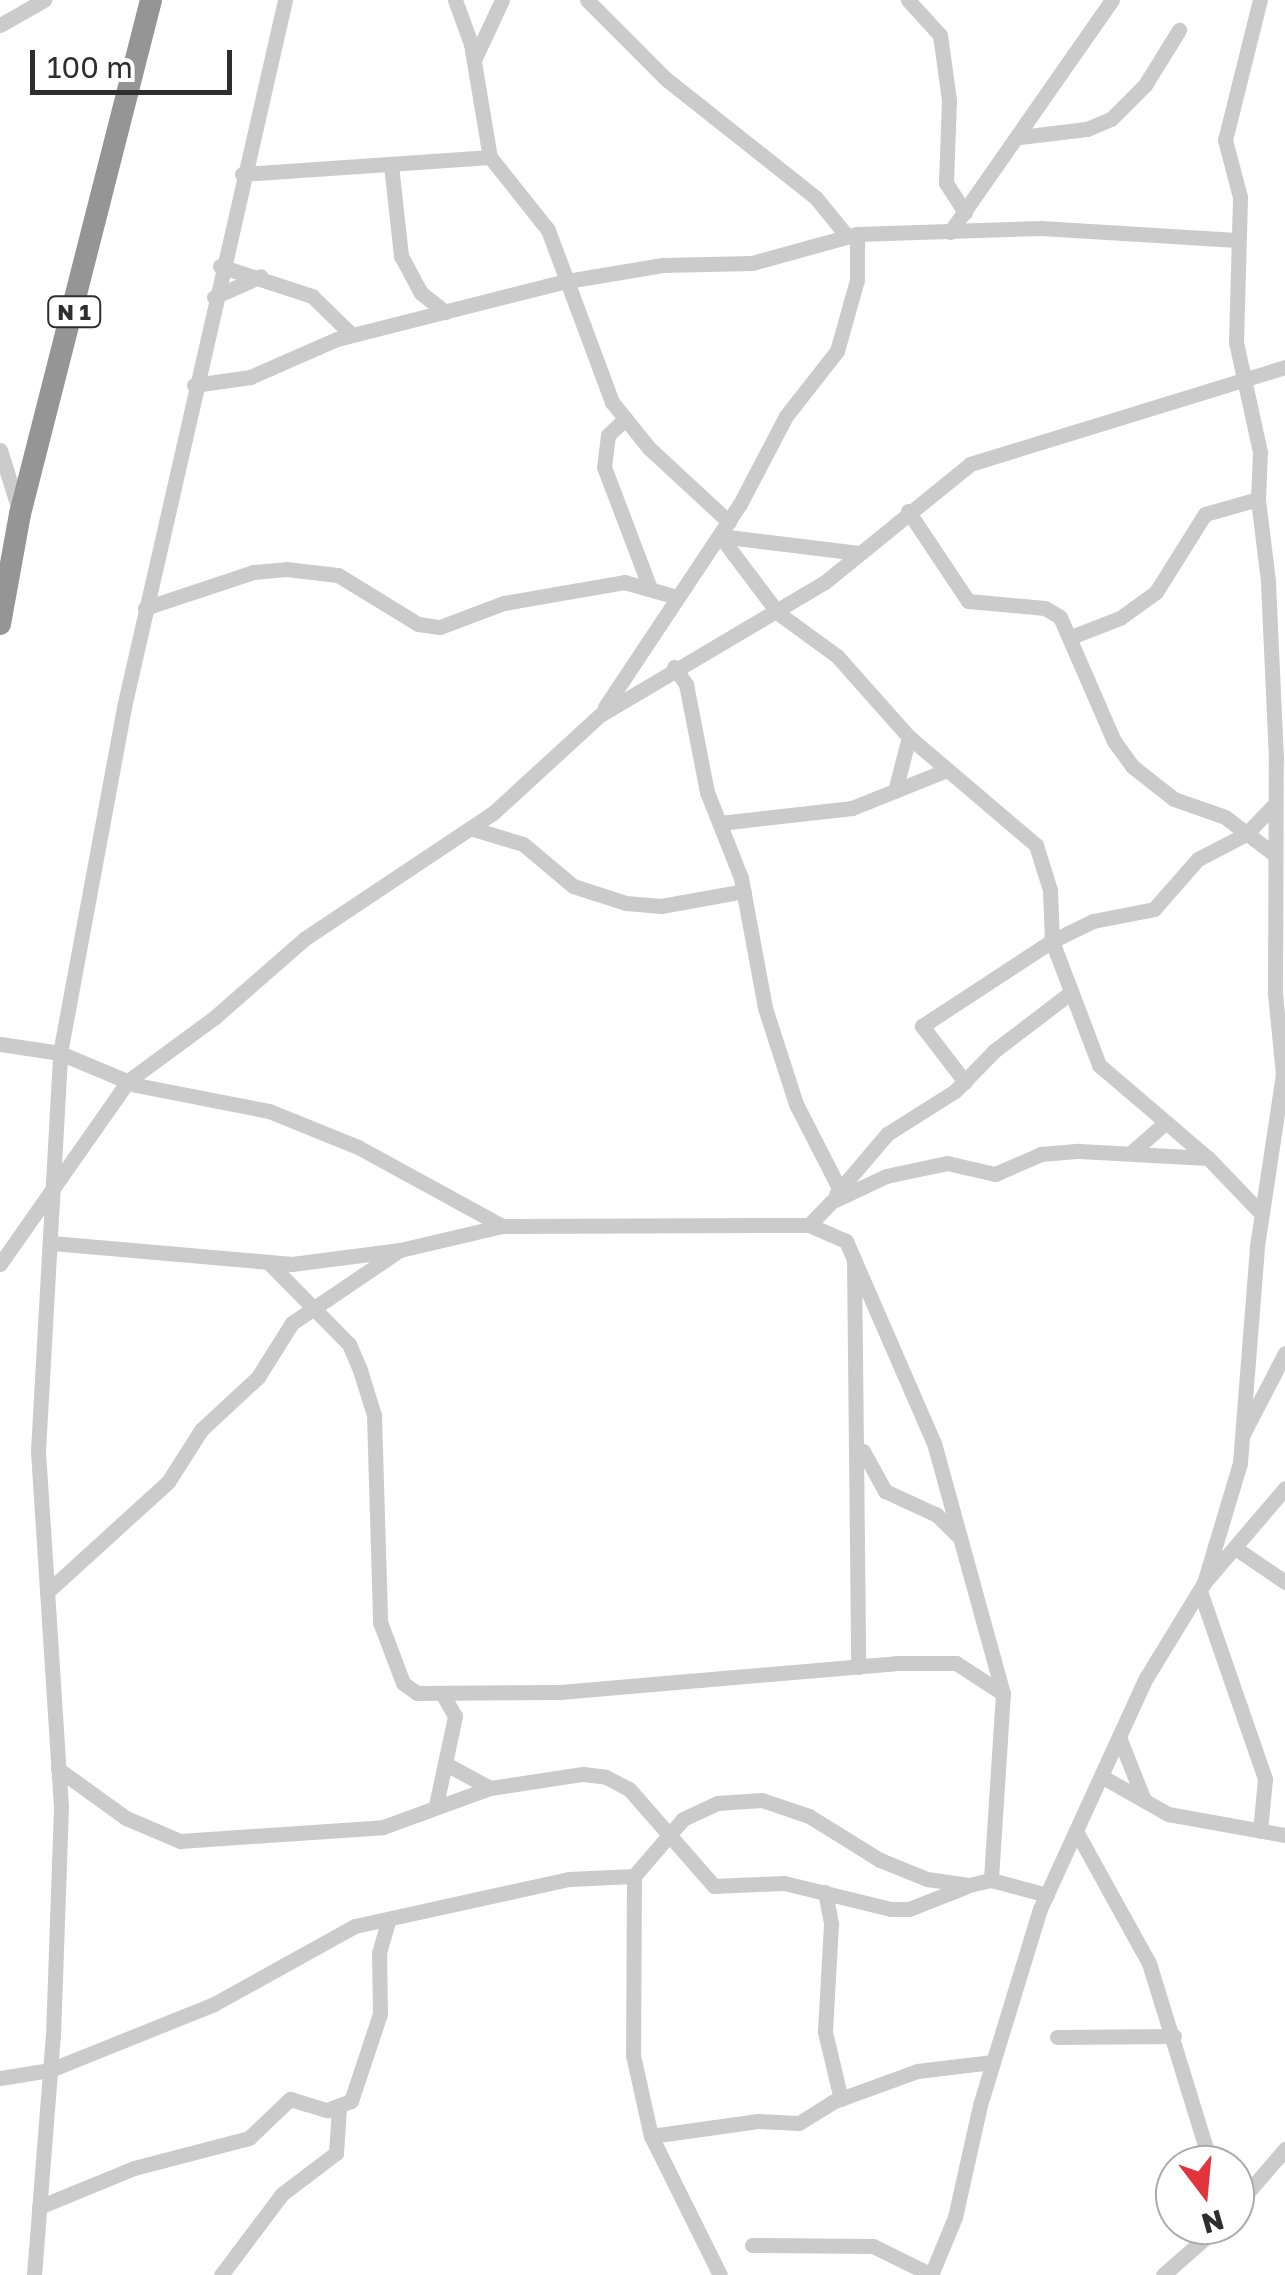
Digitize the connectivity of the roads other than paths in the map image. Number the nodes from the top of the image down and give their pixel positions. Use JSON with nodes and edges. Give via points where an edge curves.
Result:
{"nodes":[{"id":1,"x":44,"y":0,"type":"edge"},
{"id":2,"x":151,"y":0,"type":"edge"},
{"id":3,"x":284,"y":0,"type":"edge"},
{"id":4,"x":296,"y":0,"type":"edge"},
{"id":5,"x":455,"y":0,"type":"edge"},
{"id":6,"x":502,"y":0,"type":"edge"},
{"id":7,"x":587,"y":0,"type":"edge"},
{"id":8,"x":908,"y":0,"type":"edge"},
{"id":9,"x":1112,"y":0,"type":"edge"},
{"id":10,"x":1260,"y":0,"type":"edge"},
{"id":11,"x":0,"y":25,"type":"edge"},
{"id":12,"x":278,"y":26,"type":"junction"},
{"id":13,"x":1179,"y":30,"type":"dead end"},
{"id":14,"x":474,"y":60,"type":"junction"},
{"id":15,"x":1020,"y":137,"type":"junction"},
{"id":16,"x":490,"y":157,"type":"junction"},
{"id":17,"x":391,"y":165,"type":"junction"},
{"id":18,"x":242,"y":174,"type":"junction"},
{"id":19,"x":965,"y":212,"type":"junction"},
{"id":20,"x":950,"y":232,"type":"junction"},
{"id":21,"x":852,"y":235,"type":"junction"},
{"id":22,"x":1237,"y":240,"type":"junction"},
{"id":23,"x":220,"y":266,"type":"junction"},
{"id":24,"x":260,"y":276,"type":"junction"},
{"id":25,"x":567,"y":281,"type":"junction"},
{"id":26,"x":214,"y":298,"type":"junction"},
{"id":27,"x":446,"y":312,"type":"junction"},
{"id":28,"x":352,"y":334,"type":"junction"},
{"id":29,"x":1285,"y":367,"type":"edge"},
{"id":30,"x":1240,"y":378,"type":"junction"},
{"id":31,"x":194,"y":386,"type":"junction"},
{"id":32,"x":624,"y":420,"type":"junction"},
{"id":33,"x":0,"y":450,"type":"edge"},
{"id":34,"x":1258,"y":499,"type":"junction"},
{"id":35,"x":908,"y":511,"type":"junction"},
{"id":36,"x":20,"y":514,"type":"junction"},
{"id":37,"x":724,"y":529,"type":"junction"},
{"id":38,"x":859,"y":553,"type":"junction"},
{"id":39,"x":650,"y":588,"type":"junction"},
{"id":40,"x":676,"y":597,"type":"junction"},
{"id":41,"x":145,"y":608,"type":"junction"},
{"id":42,"x":778,"y":614,"type":"junction"},
{"id":43,"x":0,"y":624,"type":"edge"},
{"id":44,"x":1071,"y":637,"type":"junction"},
{"id":45,"x":674,"y":667,"type":"junction"},
{"id":46,"x":600,"y":715,"type":"junction"},
{"id":47,"x":909,"y":737,"type":"junction"},
{"id":48,"x":1281,"y":757,"type":"edge"},
{"id":49,"x":947,"y":770,"type":"junction"},
{"id":50,"x":895,"y":791,"type":"junction"},
{"id":51,"x":1276,"y":804,"type":"junction"},
{"id":52,"x":720,"y":823,"type":"junction"},
{"id":53,"x":470,"y":828,"type":"junction"},
{"id":54,"x":1246,"y":834,"type":"junction"},
{"id":55,"x":1274,"y":854,"type":"junction"},
{"id":56,"x":744,"y":891,"type":"junction"},
{"id":57,"x":1052,"y":941,"type":"junction"},
{"id":58,"x":1280,"y":947,"type":"edge"},
{"id":59,"x":1070,"y":993,"type":"junction"},
{"id":60,"x":0,"y":1044,"type":"edge"},
{"id":61,"x":60,"y":1053,"type":"junction"},
{"id":62,"x":128,"y":1081,"type":"junction"},
{"id":63,"x":965,"y":1082,"type":"junction"},
{"id":64,"x":1166,"y":1122,"type":"junction"},
{"id":65,"x":1132,"y":1152,"type":"junction"},
{"id":66,"x":1208,"y":1158,"type":"junction"},
{"id":67,"x":1266,"y":1176,"type":"junction"},
{"id":68,"x":1285,"y":1176,"type":"edge"},
{"id":69,"x":55,"y":1190,"type":"junction"},
{"id":70,"x":838,"y":1196,"type":"junction"},
{"id":71,"x":1261,"y":1213,"type":"junction"},
{"id":72,"x":502,"y":1226,"type":"junction"},
{"id":73,"x":809,"y":1226,"type":"junction"},
{"id":74,"x":52,"y":1244,"type":"junction"},
{"id":75,"x":400,"y":1250,"type":"junction"},
{"id":76,"x":854,"y":1250,"type":"junction"},
{"id":77,"x":269,"y":1263,"type":"junction"},
{"id":78,"x":0,"y":1264,"type":"edge"},
{"id":79,"x":313,"y":1305,"type":"junction"},
{"id":80,"x":1285,"y":1353,"type":"edge"},
{"id":81,"x":1241,"y":1438,"type":"junction"},
{"id":82,"x":859,"y":1440,"type":"junction"},
{"id":83,"x":1285,"y":1488,"type":"edge"},
{"id":84,"x":960,"y":1538,"type":"junction"},
{"id":85,"x":1238,"y":1550,"type":"junction"},
{"id":86,"x":1285,"y":1582,"type":"edge"},
{"id":87,"x":1202,"y":1587,"type":"junction"},
{"id":88,"x":47,"y":1592,"type":"junction"},
{"id":89,"x":858,"y":1667,"type":"junction"},
{"id":90,"x":1003,"y":1693,"type":"junction"},
{"id":91,"x":444,"y":1697,"type":"junction"},
{"id":92,"x":1119,"y":1737,"type":"junction"},
{"id":93,"x":446,"y":1764,"type":"junction"},
{"id":94,"x":58,"y":1769,"type":"junction"},
{"id":95,"x":1101,"y":1776,"type":"junction"},
{"id":96,"x":490,"y":1788,"type":"junction"},
{"id":97,"x":1144,"y":1800,"type":"junction"},
{"id":98,"x":436,"y":1805,"type":"junction"},
{"id":99,"x":1076,"y":1831,"type":"junction"},
{"id":100,"x":1260,"y":1832,"type":"junction"},
{"id":101,"x":671,"y":1833,"type":"junction"},
{"id":102,"x":1285,"y":1835,"type":"edge"},
{"id":103,"x":634,"y":1876,"type":"junction"},
{"id":104,"x":991,"y":1880,"type":"junction"},
{"id":105,"x":969,"y":1885,"type":"junction"},
{"id":106,"x":825,"y":1892,"type":"junction"},
{"id":107,"x":1047,"y":1896,"type":"junction"},
{"id":108,"x":389,"y":1919,"type":"junction"},
{"id":109,"x":1174,"y":2036,"type":"junction"},
{"id":110,"x":1056,"y":2037,"type":"dead end"},
{"id":111,"x":992,"y":2062,"type":"junction"},
{"id":112,"x":50,"y":2070,"type":"junction"},
{"id":113,"x":0,"y":2078,"type":"edge"},
{"id":114,"x":842,"y":2099,"type":"junction"},
{"id":115,"x":339,"y":2108,"type":"junction"},
{"id":116,"x":651,"y":2136,"type":"junction"},
{"id":117,"x":1205,"y":2145,"type":"edge"},
{"id":118,"x":1285,"y":2149,"type":"edge"},
{"id":119,"x":1255,"y":2184,"type":"edge"},
{"id":120,"x":39,"y":2208,"type":"junction"},
{"id":121,"x":752,"y":2245,"type":"dead end"},
{"id":122,"x":1197,"y":2245,"type":"edge"},
{"id":123,"x":34,"y":2275,"type":"edge"},
{"id":124,"x":220,"y":2275,"type":"edge"},
{"id":125,"x":720,"y":2275,"type":"edge"},
{"id":126,"x":931,"y":2275,"type":"edge"},
{"id":127,"x":1163,"y":2275,"type":"edge"}],
"edges":[{"from":1,"to":11,"type":"street"},
{"from":2,"to":36,"type":"highway","number":"N 1"},
{"from":3,"to":12,"type":"street"},
{"from":4,"to":12,"type":"street"},
{"from":5,"to":14,"type":"street"},
{"from":6,"to":14,"type":"street"},
{"from":7,"to":21,"type":"street","via":[[666,79],[816,198]]},
{"from":8,"to":19,"type":"street","via":[[940,35],[949,100],[946,183]]},
{"from":9,"to":15,"type":"street"},
{"from":10,"to":22,"type":"street","via":[[1226,122],[1226,155],[1240,197]]},
{"from":12,"to":18,"type":"street"},
{"from":13,"to":15,"type":"street","via":[[1145,85],[1111,119],[1088,129]]},
{"from":14,"to":16,"type":"street"},
{"from":15,"to":19,"type":"street"},
{"from":16,"to":17,"type":"street"},
{"from":16,"to":25,"type":"street","via":[[542,220]]},
{"from":17,"to":18,"type":"street"},
{"from":17,"to":27,"type":"street","via":[[402,256],[422,293]]},
{"from":18,"to":23,"type":"street"},
{"from":19,"to":20,"type":"street"},
{"from":20,"to":21,"type":"street"},
{"from":20,"to":22,"type":"street","via":[[1040,228]]},
{"from":21,"to":25,"type":"street","via":[[752,263],[662,266]]},
{"from":21,"to":37,"type":"street","via":[[857,280],[837,351],[786,416]]},
{"from":22,"to":30,"type":"street"},
{"from":23,"to":24,"type":"street"},
{"from":23,"to":26,"type":"street"},
{"from":24,"to":26,"type":"street"},
{"from":24,"to":28,"type":"street","via":[[312,296]]},
{"from":25,"to":27,"type":"street"},
{"from":25,"to":32,"type":"street"},
{"from":26,"to":31,"type":"street"},
{"from":27,"to":28,"type":"street"},
{"from":28,"to":31,"type":"street","via":[[250,377]]},
{"from":29,"to":30,"type":"street"},
{"from":30,"to":34,"type":"street","via":[[1260,452]]},
{"from":30,"to":35,"type":"street","via":[[970,464]]},
{"from":31,"to":41,"type":"street"},
{"from":32,"to":37,"type":"street"},
{"from":32,"to":39,"type":"street","via":[[608,435],[604,467]]},
{"from":33,"to":36,"type":"street"},
{"from":34,"to":44,"type":"street","via":[[1205,514],[1156,592],[1120,618]]},
{"from":34,"to":48,"type":"street"},
{"from":35,"to":38,"type":"street"},
{"from":35,"to":44,"type":"street","via":[[968,601],[1044,608],[1060,617]]},
{"from":36,"to":43,"type":"highway","number":"N 1"},
{"from":37,"to":38,"type":"street"},
{"from":37,"to":40,"type":"street"},
{"from":37,"to":42,"type":"street"},
{"from":38,"to":42,"type":"street"},
{"from":39,"to":40,"type":"street"},
{"from":39,"to":41,"type":"street","via":[[624,582],[584,588],[504,603],[440,627],[418,624],[338,575],[286,569],[253,572]]},
{"from":40,"to":46,"type":"street"},
{"from":41,"to":61,"type":"street"},
{"from":42,"to":45,"type":"street"},
{"from":42,"to":47,"type":"street","via":[[836,656]]},
{"from":44,"to":54,"type":"street","via":[[1114,741],[1132,766],[1174,798],[1225,817]]},
{"from":45,"to":46,"type":"street"},
{"from":45,"to":52,"type":"street","via":[[686,684],[707,792]]},
{"from":46,"to":53,"type":"street"},
{"from":47,"to":49,"type":"street"},
{"from":47,"to":50,"type":"street"},
{"from":48,"to":51,"type":"street"},
{"from":49,"to":50,"type":"street"},
{"from":49,"to":57,"type":"street","via":[[1036,844],[1050,890]]},
{"from":50,"to":52,"type":"street","via":[[852,808]]},
{"from":51,"to":54,"type":"street"},
{"from":51,"to":55,"type":"street"},
{"from":52,"to":56,"type":"street"},
{"from":53,"to":56,"type":"street","via":[[522,844],[573,886],[626,903],[660,906]]},
{"from":53,"to":62,"type":"street","via":[[304,939]]},
{"from":54,"to":55,"type":"street"},
{"from":54,"to":57,"type":"street","via":[[1198,859],[1154,909],[1093,921]]},
{"from":55,"to":58,"type":"street"},
{"from":56,"to":70,"type":"street","via":[[765,1008],[796,1104]]},
{"from":57,"to":59,"type":"street"},
{"from":57,"to":63,"type":"street","via":[[922,1026]]},
{"from":58,"to":67,"type":"street","via":[[1283,1075]]},
{"from":59,"to":63,"type":"street"},
{"from":59,"to":64,"type":"street","via":[[1099,1065]]},
{"from":60,"to":61,"type":"street"},
{"from":61,"to":62,"type":"street"},
{"from":61,"to":69,"type":"street"},
{"from":62,"to":69,"type":"street"},
{"from":62,"to":72,"type":"street","via":[[269,1111],[358,1147]]},
{"from":63,"to":70,"type":"street","via":[[888,1134]]},
{"from":64,"to":65,"type":"street"},
{"from":64,"to":66,"type":"street"},
{"from":65,"to":66,"type":"street"},
{"from":65,"to":70,"type":"street","via":[[1041,1154],[995,1174],[947,1164],[886,1176]]},
{"from":66,"to":71,"type":"street"},
{"from":67,"to":68,"type":"street"},
{"from":67,"to":71,"type":"street"},
{"from":69,"to":74,"type":"street"},
{"from":69,"to":78,"type":"street"},
{"from":70,"to":73,"type":"street"},
{"from":71,"to":81,"type":"street"},
{"from":72,"to":73,"type":"street"},
{"from":72,"to":75,"type":"street"},
{"from":73,"to":76,"type":"street","via":[[837,1234]]},
{"from":74,"to":77,"type":"street"},
{"from":74,"to":88,"type":"street","via":[[38,1451]]},
{"from":75,"to":77,"type":"street"},
{"from":75,"to":79,"type":"street"},
{"from":76,"to":82,"type":"street"},
{"from":76,"to":84,"type":"street","via":[[934,1442]]},
{"from":77,"to":79,"type":"street"},
{"from":79,"to":88,"type":"street","via":[[292,1323],[258,1378],[202,1430],[168,1482]]},
{"from":79,"to":91,"type":"street","via":[[348,1344],[374,1415],[380,1622],[388,1646],[403,1683],[417,1694]]},
{"from":80,"to":81,"type":"street"},
{"from":81,"to":87,"type":"street"},
{"from":82,"to":84,"type":"street","via":[[885,1491],[937,1515]]},
{"from":82,"to":89,"type":"street"},
{"from":83,"to":85,"type":"street"},
{"from":84,"to":90,"type":"street"},
{"from":85,"to":86,"type":"street"},
{"from":85,"to":87,"type":"street"},
{"from":87,"to":92,"type":"street"},
{"from":87,"to":100,"type":"street","via":[[1265,1779]]},
{"from":88,"to":94,"type":"street"},
{"from":89,"to":90,"type":"street","via":[[956,1663]]},
{"from":89,"to":91,"type":"street"},
{"from":90,"to":104,"type":"street"},
{"from":91,"to":93,"type":"street","via":[[455,1716]]},
{"from":92,"to":95,"type":"street"},
{"from":92,"to":97,"type":"street"},
{"from":93,"to":96,"type":"street"},
{"from":93,"to":98,"type":"street"},
{"from":94,"to":98,"type":"street","via":[[126,1818],[180,1841],[383,1827]]},
{"from":94,"to":112,"type":"street"},
{"from":95,"to":97,"type":"street"},
{"from":95,"to":99,"type":"street"},
{"from":96,"to":98,"type":"street"},
{"from":96,"to":101,"type":"street","via":[[606,1777],[629,1789]]},
{"from":97,"to":100,"type":"street","via":[[1191,1820]]},
{"from":99,"to":107,"type":"street"},
{"from":99,"to":109,"type":"street","via":[[1149,1963]]},
{"from":100,"to":102,"type":"street"},
{"from":101,"to":103,"type":"street"},
{"from":101,"to":105,"type":"street","via":[[701,1806],[762,1800],[809,1816],[896,1866]]},
{"from":101,"to":106,"type":"street","via":[[714,1886],[762,1881]]},
{"from":103,"to":108,"type":"street","via":[[569,1879]]},
{"from":103,"to":116,"type":"street","via":[[633,2056]]},
{"from":104,"to":105,"type":"street"},
{"from":104,"to":107,"type":"street"},
{"from":105,"to":106,"type":"street","via":[[909,1909]]},
{"from":106,"to":114,"type":"street","via":[[831,1924],[824,2032]]},
{"from":107,"to":111,"type":"street"},
{"from":108,"to":112,"type":"street","via":[[355,1926],[214,2004]]},
{"from":108,"to":115,"type":"street","via":[[378,1953],[381,2003],[367,2068],[351,2101]]},
{"from":109,"to":110,"type":"street"},
{"from":109,"to":117,"type":"street"},
{"from":111,"to":114,"type":"street","via":[[917,2071]]},
{"from":111,"to":126,"type":"street","via":[[955,2217]]},
{"from":112,"to":113,"type":"street"},
{"from":112,"to":120,"type":"street"},
{"from":114,"to":116,"type":"street","via":[[799,2123],[758,2121]]},
{"from":115,"to":120,"type":"street","via":[[290,2099],[250,2138],[134,2168]]},
{"from":115,"to":124,"type":"street","via":[[336,2153],[291,2184]]},
{"from":116,"to":125,"type":"street"},
{"from":118,"to":119,"type":"street"},
{"from":120,"to":123,"type":"street"},
{"from":121,"to":126,"type":"street","via":[[872,2246]]},
{"from":122,"to":127,"type":"street"}]}
